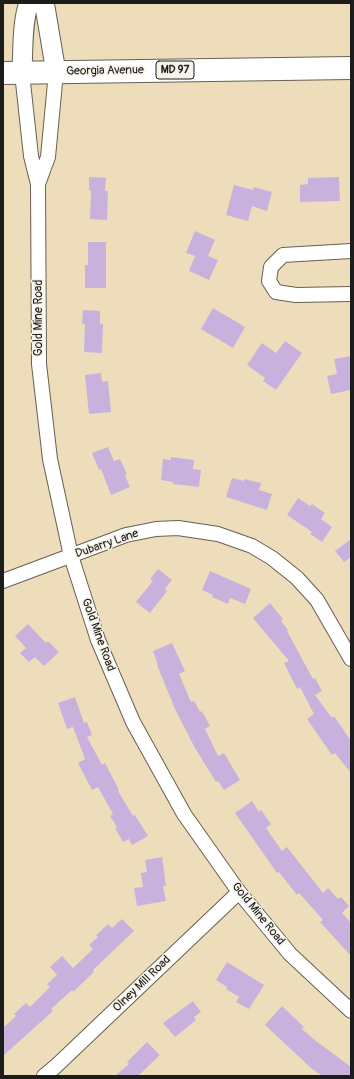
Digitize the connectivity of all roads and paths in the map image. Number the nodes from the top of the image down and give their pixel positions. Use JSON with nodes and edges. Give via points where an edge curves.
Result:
{"nodes":[{"id":1,"x":29,"y":3,"type":"edge"},
{"id":2,"x":42,"y":3,"type":"edge"},
{"id":3,"x":351,"y":68,"type":"edge"},
{"id":4,"x":56,"y":72,"type":"junction"},
{"id":5,"x":12,"y":73,"type":"edge"},
{"id":6,"x":38,"y":184,"type":"junction"},
{"id":7,"x":351,"y":251,"type":"edge"},
{"id":8,"x":351,"y":294,"type":"edge"},
{"id":9,"x":71,"y":556,"type":"junction"},
{"id":10,"x":3,"y":581,"type":"edge"},
{"id":11,"x":351,"y":659,"type":"edge"},
{"id":12,"x":239,"y":892,"type":"junction"},
{"id":13,"x":351,"y":1012,"type":"edge"},
{"id":14,"x":44,"y":1076,"type":"edge"}],
"edges":[{"from":1,"to":5,"type":"street","name":"Gold Mine Road","via":[[24,35]]},
{"from":2,"to":4,"type":"street","name":"Gold Mine Road","via":[[45,7]]},
{"from":3,"to":4,"type":"main road","name":"Georgia Avenue","number":"MD 97"},
{"from":4,"to":5,"type":"main road","name":"Georgia Avenue","number":"MD 97"},
{"from":4,"to":6,"type":"street","name":"Gold Mine Road","via":[[48,157]]},
{"from":5,"to":6,"type":"street","name":"Gold Mine Road"},
{"from":6,"to":9,"type":"street","name":"Gold Mine Road","via":[[39,364],[50,459]]},
{"from":7,"to":8,"type":"street","via":[[282,255],[271,267],[269,281],[276,292],[296,295]]},
{"from":9,"to":10,"type":"street","name":"Dubarry Lane"},
{"from":9,"to":11,"type":"street","name":"Dubarry Lane","via":[[126,535],[156,529],[178,528],[218,534],[252,546],[297,578],[317,600]]},
{"from":9,"to":12,"type":"street","name":"Gold Mine Road","via":[[98,640],[133,722],[184,814]]},
{"from":12,"to":13,"type":"street","name":"Gold Mine Road","via":[[290,954]]},
{"from":12,"to":14,"type":"street","name":"Olney Mill Road"}]}
